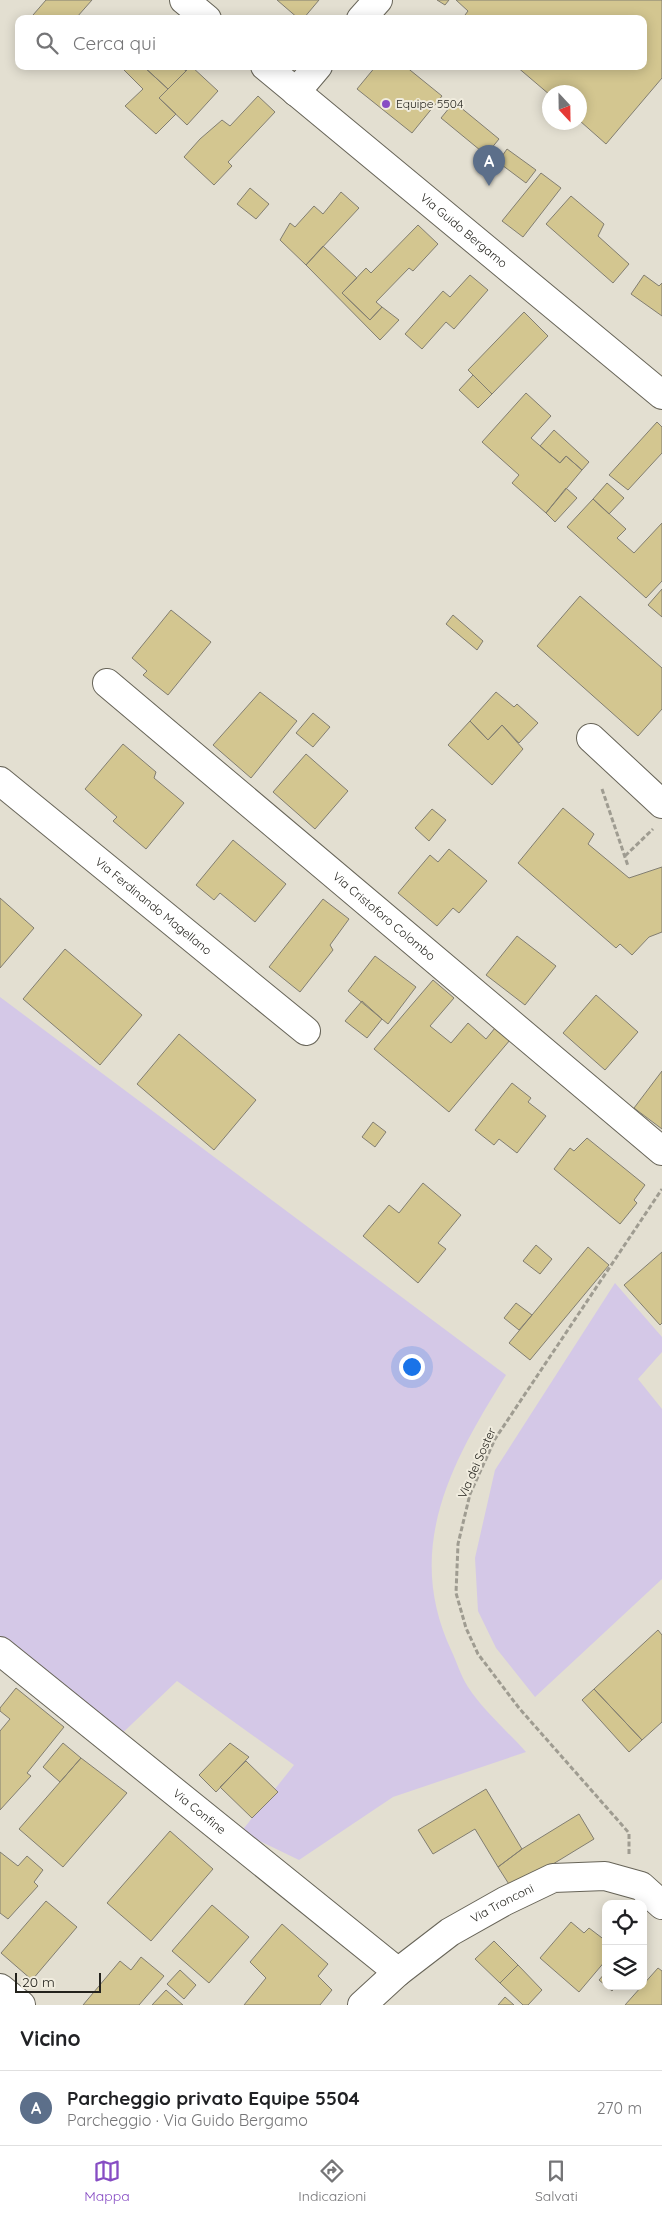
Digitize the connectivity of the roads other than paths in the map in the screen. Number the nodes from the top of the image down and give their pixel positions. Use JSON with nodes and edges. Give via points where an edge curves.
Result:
{"nodes":[{"id":1,"x":184,"y":0,"type":"edge"},
{"id":2,"x":378,"y":0,"type":"edge"},
{"id":3,"x":202,"y":15,"type":"edge"},
{"id":4,"x":365,"y":15,"type":"edge"},
{"id":5,"x":270,"y":70,"type":"edge"},
{"id":6,"x":315,"y":70,"type":"edge"},
{"id":7,"x":296,"y":92,"type":"junction"},
{"id":8,"x":662,"y":395,"type":"edge"},
{"id":9,"x":107,"y":683,"type":"dead end"},
{"id":10,"x":591,"y":738,"type":"dead end"},
{"id":11,"x":0,"y":781,"type":"edge"},
{"id":12,"x":659,"y":815,"type":"edge"},
{"id":13,"x":306,"y":1032,"type":"dead end"},
{"id":14,"x":662,"y":1151,"type":"edge"},
{"id":15,"x":0,"y":1650,"type":"edge"},
{"id":16,"x":662,"y":1905,"type":"edge"},
{"id":17,"x":398,"y":1972,"type":"junction"},
{"id":18,"x":0,"y":1988,"type":"edge"},
{"id":19,"x":21,"y":2005,"type":"edge"},
{"id":20,"x":362,"y":2005,"type":"edge"}],
"edges":[{"from":1,"to":3,"type":"street"},
{"from":2,"to":4,"type":"street"},
{"from":5,"to":7,"type":"street","name":"Via Guido Bergamo"},
{"from":6,"to":7,"type":"street"},
{"from":7,"to":8,"type":"street","name":"Via Guido Bergamo"},
{"from":9,"to":14,"type":"street","name":"Via Cristoforo Colombo"},
{"from":10,"to":12,"type":"street","via":[[617,763]]},
{"from":11,"to":13,"type":"street","name":"Via Ferdinando Magellano"},
{"from":15,"to":17,"type":"street","name":"Via Confine"},
{"from":16,"to":17,"type":"street","name":"Via Tronconi","via":[[641,1886],[605,1876],[553,1878],[450,1932]]},
{"from":17,"to":20,"type":"street","name":"Via Tronconi"},
{"from":18,"to":19,"type":"street"}]}
